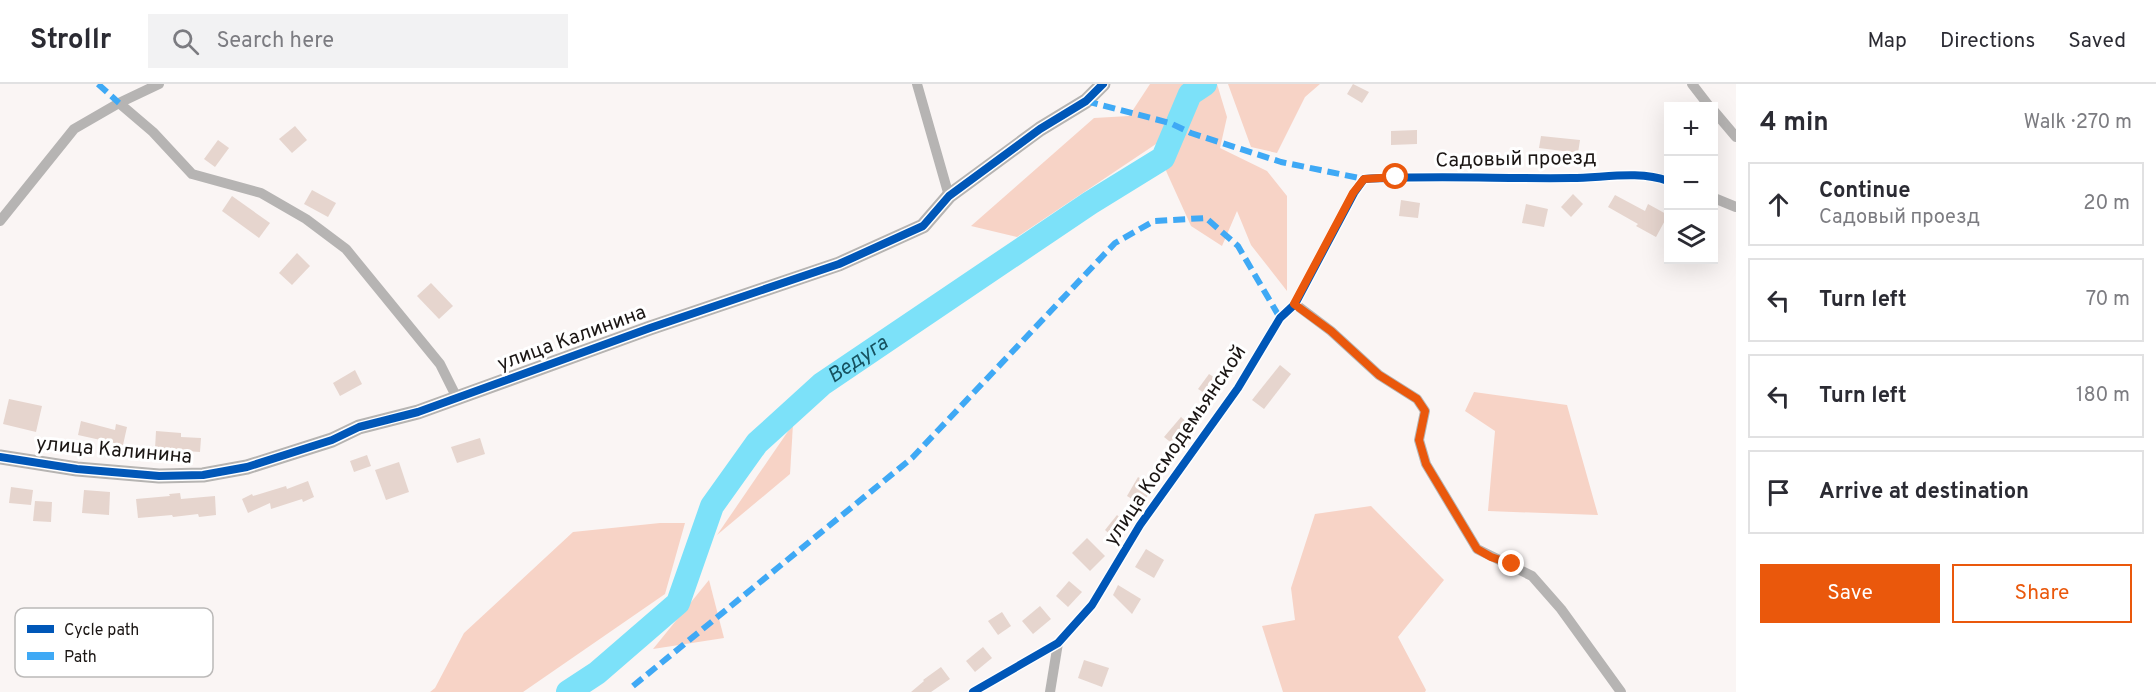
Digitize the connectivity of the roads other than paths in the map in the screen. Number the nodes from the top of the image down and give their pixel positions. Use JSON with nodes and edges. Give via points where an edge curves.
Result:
{"nodes":[{"id":1,"x":159,"y":84,"type":"edge"},
{"id":2,"x":917,"y":84,"type":"edge"},
{"id":3,"x":1103,"y":84,"type":"edge"},
{"id":4,"x":1692,"y":84,"type":"edge"},
{"id":5,"x":1706,"y":102,"type":"edge"},
{"id":6,"x":119,"y":103,"type":"junction"},
{"id":7,"x":1718,"y":117,"type":"edge"},
{"id":8,"x":1736,"y":137,"type":"edge"},
{"id":9,"x":1364,"y":179,"type":"joint"},
{"id":10,"x":1664,"y":180,"type":"edge"},
{"id":11,"x":949,"y":196,"type":"junction"},
{"id":12,"x":1718,"y":200,"type":"edge"},
{"id":13,"x":1736,"y":207,"type":"edge"},
{"id":14,"x":0,"y":221,"type":"edge"},
{"id":15,"x":1294,"y":304,"type":"junction"},
{"id":16,"x":457,"y":398,"type":"junction"},
{"id":17,"x":0,"y":456,"type":"edge"},
{"id":18,"x":1058,"y":643,"type":"junction"},
{"id":19,"x":973,"y":692,"type":"edge"},
{"id":20,"x":1050,"y":692,"type":"edge"},
{"id":21,"x":1621,"y":692,"type":"edge"}],
"edges":[{"from":1,"to":6,"type":"street"},
{"from":2,"to":11,"type":"street"},
{"from":3,"to":11,"type":"street","name":"улица Калинина","via":[[1086,101],[1040,129]]},
{"from":4,"to":5,"type":"street"},
{"from":6,"to":14,"type":"street","via":[[74,129]]},
{"from":6,"to":16,"type":"street","via":[[192,174],[261,193],[306,219],[346,249],[440,364]]},
{"from":7,"to":8,"type":"street"},
{"from":9,"to":10,"type":"street","name":"Садовый проезд","via":[[1620,175]]},
{"from":9,"to":15,"type":"street","name":"улица Космодемьянской"},
{"from":11,"to":16,"type":"street","name":"улица Калинина","via":[[923,226],[839,264]]},
{"from":12,"to":13,"type":"street"},
{"from":15,"to":18,"type":"street","name":"улица Космодемьянской","via":[[1280,318],[1238,388],[1140,525],[1092,605]]},
{"from":15,"to":21,"type":"street","via":[[1379,375],[1417,399],[1425,411],[1419,440],[1426,464],[1477,549],[1532,576]]},
{"from":16,"to":17,"type":"street","name":"улица Калинина","via":[[359,427],[332,440],[247,467],[203,475],[159,476],[77,469]]},
{"from":18,"to":19,"type":"street","name":"улица Космодемьянской"},
{"from":18,"to":20,"type":"street"}]}
